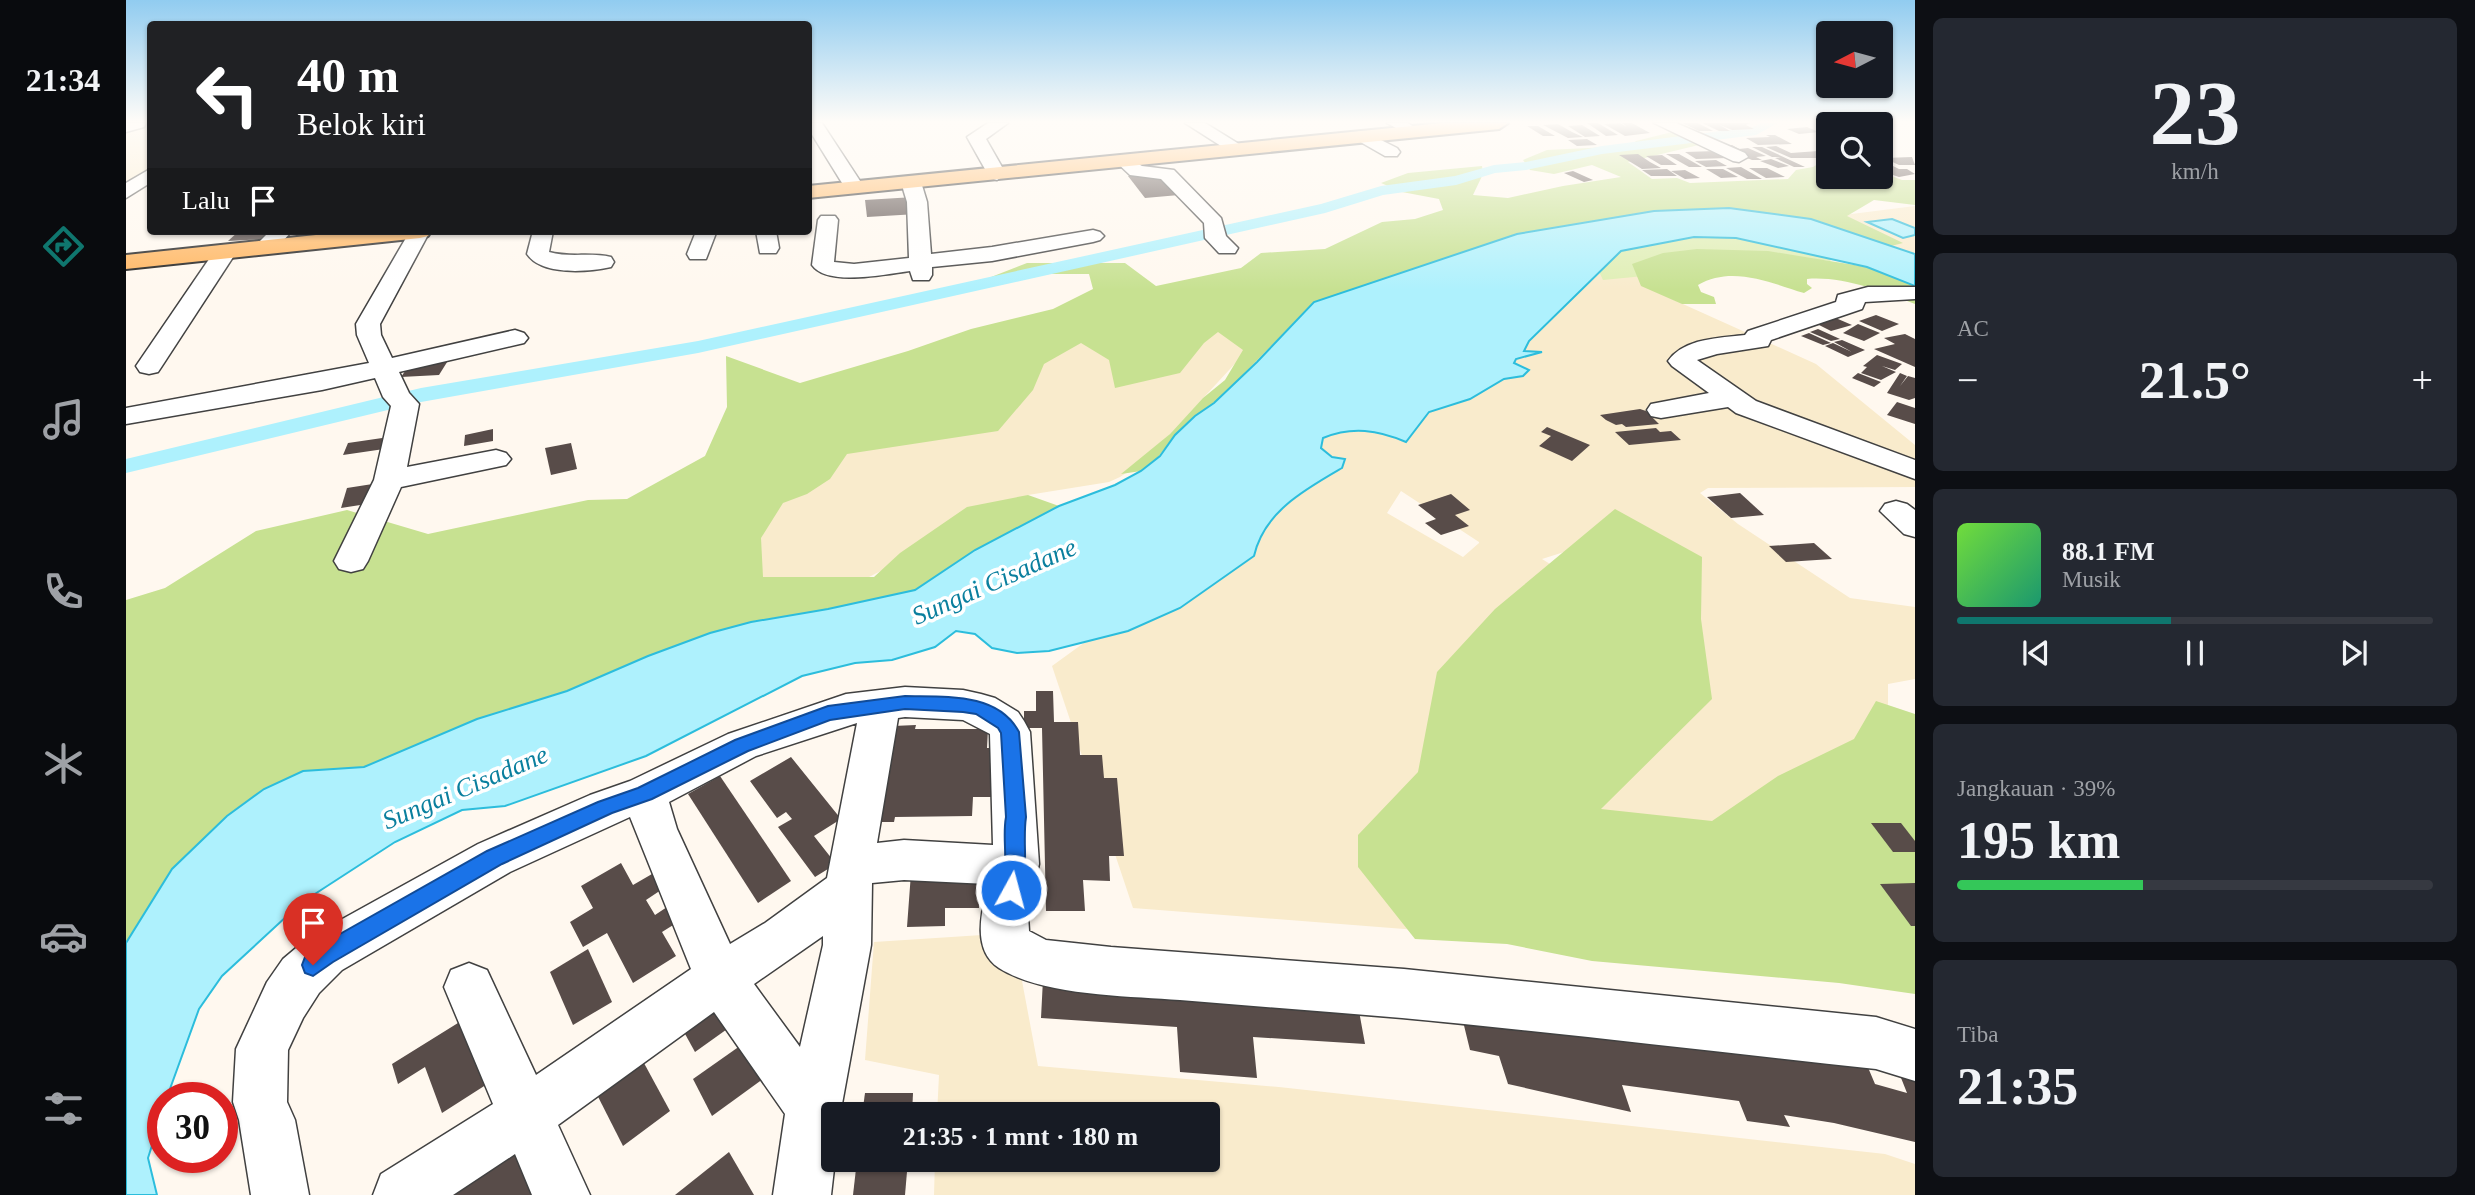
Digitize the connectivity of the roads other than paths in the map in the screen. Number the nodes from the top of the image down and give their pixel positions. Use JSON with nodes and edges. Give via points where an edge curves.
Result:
{"nodes":[{"id":1,"x":145,"y":179,"type":"edge"},
{"id":2,"x":848,"y":179,"type":"edge"},
{"id":3,"x":946,"y":179,"type":"edge"},
{"id":4,"x":1171,"y":179,"type":"edge"},
{"id":5,"x":911,"y":182,"type":"junction"},
{"id":6,"x":854,"y":187,"type":"junction"},
{"id":7,"x":126,"y":192,"type":"edge"},
{"id":8,"x":812,"y":192,"type":"edge"},
{"id":9,"x":828,"y":220,"type":"dead end"},
{"id":10,"x":354,"y":235,"type":"edge"},
{"id":11,"x":418,"y":235,"type":"edge"},
{"id":12,"x":542,"y":235,"type":"edge"},
{"id":13,"x":705,"y":235,"type":"edge"},
{"id":14,"x":1093,"y":236,"type":"dead end"},
{"id":15,"x":1219,"y":236,"type":"dead end"},
{"id":16,"x":274,"y":239,"type":"edge"},
{"id":17,"x":226,"y":251,"type":"junction"},
{"id":18,"x":698,"y":254,"type":"dead end"},
{"id":19,"x":126,"y":262,"type":"edge"},
{"id":20,"x":603,"y":262,"type":"dead end"},
{"id":21,"x":919,"y":266,"type":"junction"},
{"id":22,"x":1912,"y":293,"type":"dead end"},
{"id":23,"x":515,"y":338,"type":"dead end"},
{"id":24,"x":149,"y":366,"type":"dead end"},
{"id":25,"x":385,"y":366,"type":"junction"},
{"id":26,"x":1731,"y":398,"type":"junction"},
{"id":27,"x":1661,"y":410,"type":"dead end"},
{"id":28,"x":126,"y":416,"type":"edge"},
{"id":29,"x":496,"y":459,"type":"dead end"},
{"id":30,"x":1915,"y":470,"type":"edge"},
{"id":31,"x":389,"y":480,"type":"junction"},
{"id":32,"x":351,"y":561,"type":"dead end"},
{"id":33,"x":880,"y":705,"type":"junction"},
{"id":34,"x":645,"y":794,"type":"junction"},
{"id":35,"x":1016,"y":864,"type":"junction"},
{"id":36,"x":849,"y":877,"type":"junction"},
{"id":37,"x":720,"y":978,"type":"junction"},
{"id":38,"x":469,"y":987,"type":"dead end"},
{"id":39,"x":1915,"y":1055,"type":"edge"},
{"id":40,"x":814,"y":1106,"type":"junction"},
{"id":41,"x":527,"y":1114,"type":"junction"},
{"id":42,"x":280,"y":1195,"type":"edge"},
{"id":43,"x":402,"y":1195,"type":"edge"},
{"id":44,"x":561,"y":1195,"type":"edge"},
{"id":45,"x":802,"y":1195,"type":"edge"}],
"edges":[{"from":1,"to":7,"type":"street"},
{"from":2,"to":6,"type":"street"},
{"from":3,"to":5,"type":"main road"},
{"from":4,"to":15,"type":"street"},
{"from":5,"to":6,"type":"main road"},
{"from":5,"to":21,"type":"street","via":[[917,202]]},
{"from":6,"to":8,"type":"main road"},
{"from":9,"to":21,"type":"street","via":[[823,265],[828,269]]},
{"from":10,"to":16,"type":"main road"},
{"from":11,"to":25,"type":"street","via":[[368,324]]},
{"from":12,"to":20,"type":"street","via":[[541,257],[565,264]]},
{"from":13,"to":18,"type":"street"},
{"from":14,"to":21,"type":"street"},
{"from":16,"to":17,"type":"main road"},
{"from":17,"to":19,"type":"main road"},
{"from":17,"to":24,"type":"street"},
{"from":22,"to":26,"type":"street","via":[[1868,294],[1846,300],[1854,304],[1757,336],[1759,341],[1707,348],[1682,358],[1684,366]]},
{"from":23,"to":25,"type":"street"},
{"from":25,"to":28,"type":"street","via":[[322,382]]},
{"from":25,"to":31,"type":"street","via":[[401,400]]},
{"from":26,"to":27,"type":"street"},
{"from":26,"to":30,"type":"street"},
{"from":29,"to":31,"type":"street"},
{"from":31,"to":32,"type":"street"},
{"from":33,"to":34,"type":"street","via":[[828,713],[773,733]]},
{"from":33,"to":35,"type":"street","via":[[963,705],[981,709],[1004,723],[1010,732]]},
{"from":33,"to":36,"type":"street"},
{"from":34,"to":37,"type":"street","via":[[655,829]]},
{"from":34,"to":42,"type":"street","via":[[494,858],[325,954],[301,976],[262,1049],[260,1102]]},
{"from":35,"to":36,"type":"street","via":[[904,860]]},
{"from":35,"to":39,"type":"street","via":[[1004,915],[1005,939],[1015,951],[1046,963],[1876,1043]]},
{"from":36,"to":37,"type":"street","via":[[782,939]]},
{"from":36,"to":40,"type":"street","via":[[847,945]]},
{"from":37,"to":40,"type":"street"},
{"from":37,"to":41,"type":"street"},
{"from":38,"to":41,"type":"street"},
{"from":40,"to":45,"type":"street"},
{"from":41,"to":43,"type":"street"},
{"from":41,"to":44,"type":"street"}]}
